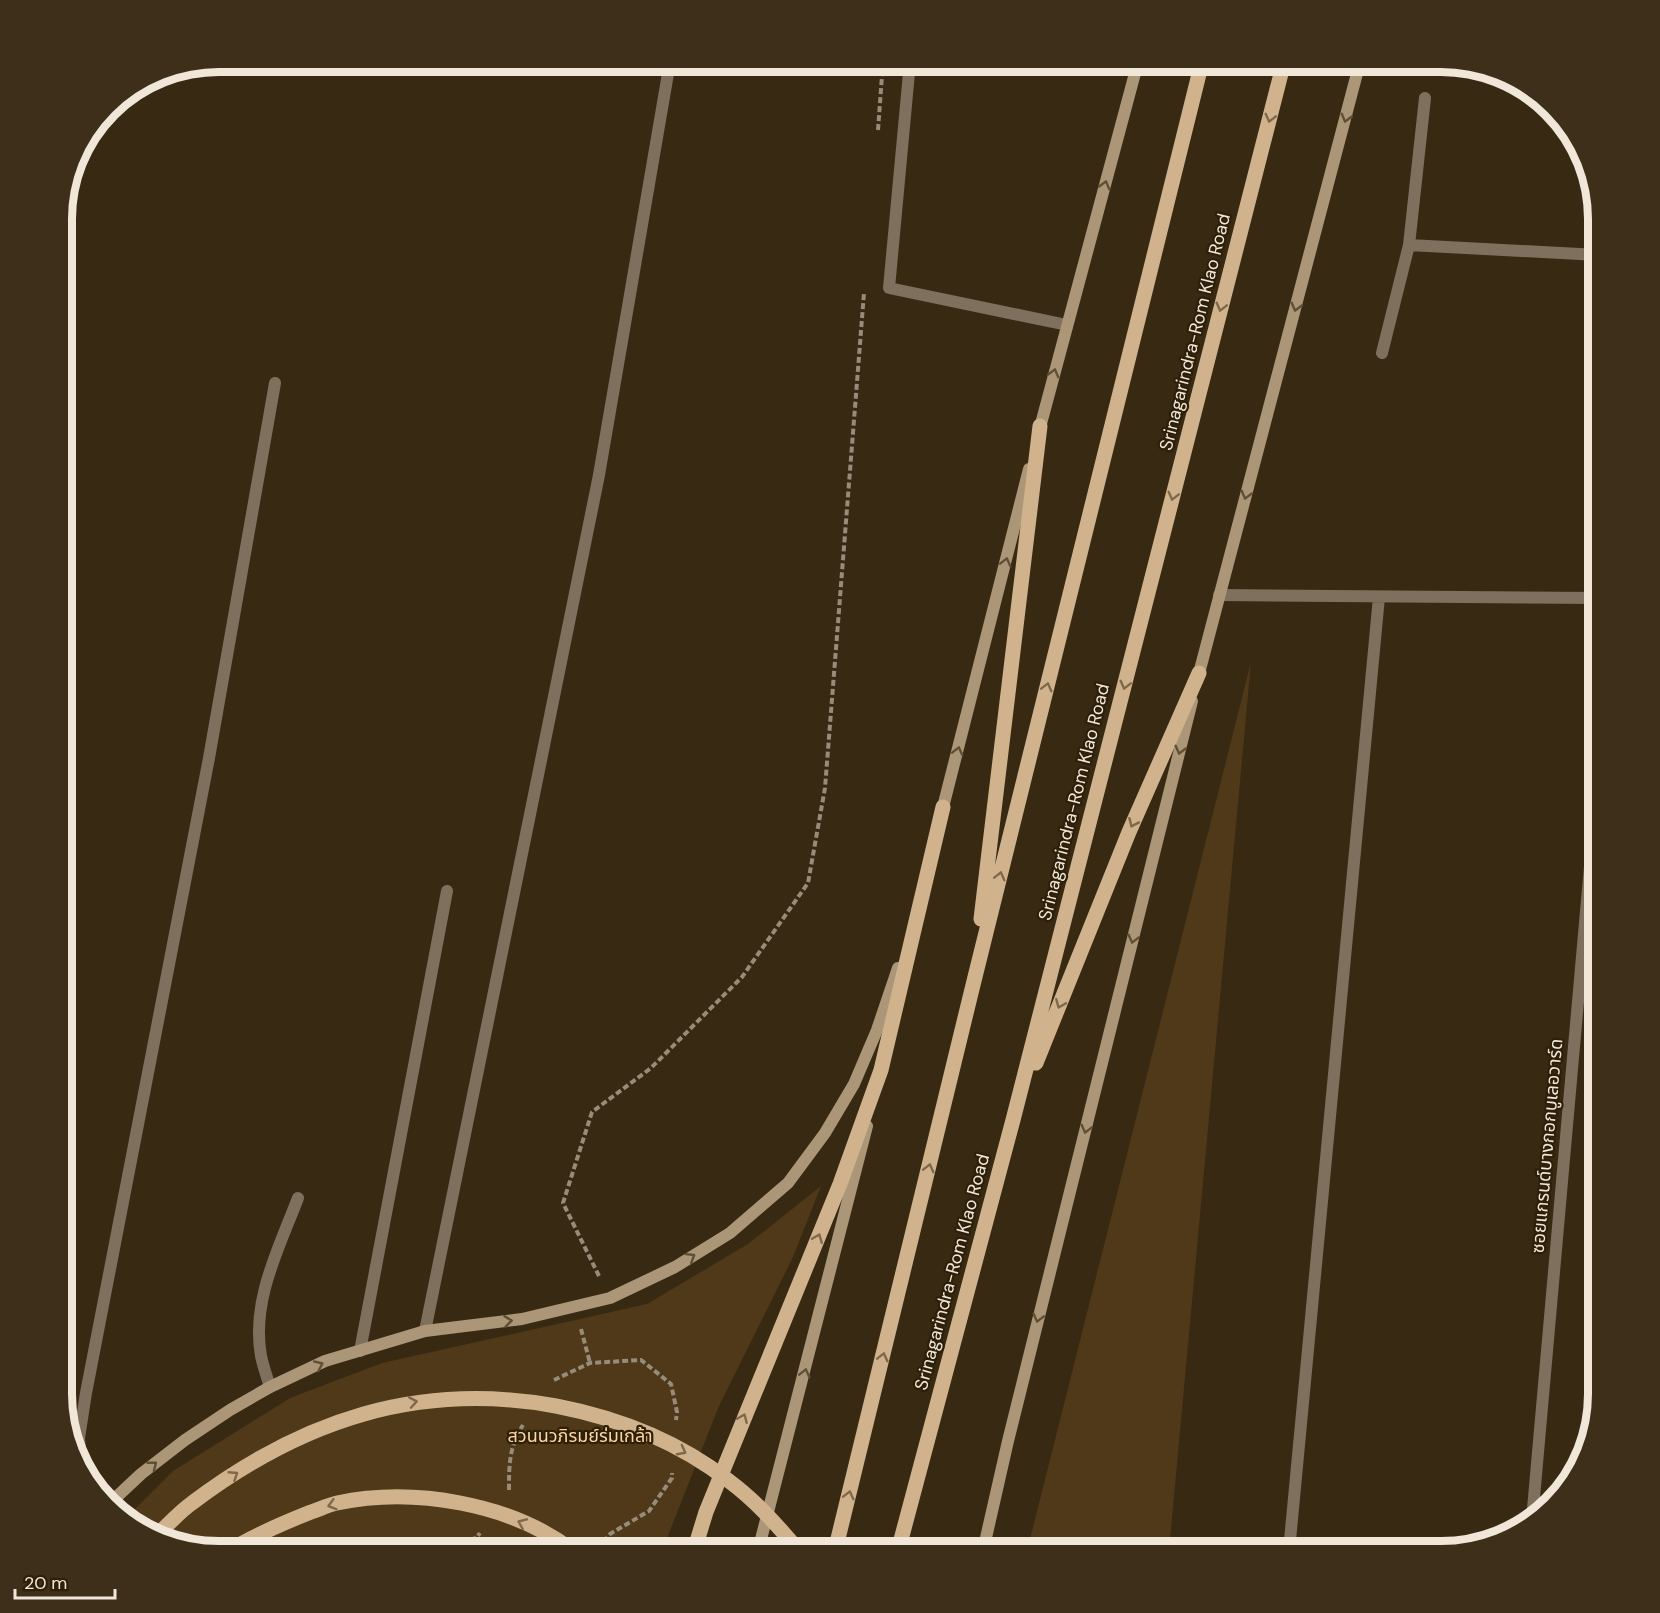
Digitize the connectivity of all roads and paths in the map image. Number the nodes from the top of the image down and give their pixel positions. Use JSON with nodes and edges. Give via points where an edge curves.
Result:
{"nodes":[{"id":1,"x":668,"y":72,"type":"edge"},
{"id":2,"x":882,"y":72,"type":"edge"},
{"id":3,"x":909,"y":72,"type":"edge"},
{"id":4,"x":1135,"y":72,"type":"edge"},
{"id":5,"x":1201,"y":72,"type":"edge"},
{"id":6,"x":1281,"y":72,"type":"edge"},
{"id":7,"x":1357,"y":72,"type":"edge"},
{"id":8,"x":1425,"y":98,"type":"dead end"},
{"id":9,"x":877,"y":133,"type":"dead end"},
{"id":10,"x":1409,"y":245,"type":"junction"},
{"id":11,"x":1588,"y":254,"type":"edge"},
{"id":12,"x":865,"y":288,"type":"dead end"},
{"id":13,"x":1067,"y":325,"type":"junction"},
{"id":14,"x":1382,"y":353,"type":"dead end"},
{"id":15,"x":275,"y":383,"type":"dead end"},
{"id":16,"x":1040,"y":426,"type":"junction"},
{"id":17,"x":1220,"y":595,"type":"junction"},
{"id":18,"x":1378,"y":597,"type":"junction"},
{"id":19,"x":1588,"y":598,"type":"edge"},
{"id":20,"x":1199,"y":673,"type":"junction"},
{"id":21,"x":943,"y":807,"type":"junction"},
{"id":22,"x":447,"y":891,"type":"dead end"},
{"id":23,"x":1588,"y":898,"type":"edge"},
{"id":24,"x":973,"y":985,"type":"junction"},
{"id":25,"x":881,"y":1070,"type":"junction"},
{"id":26,"x":1013,"y":1120,"type":"junction"},
{"id":27,"x":298,"y":1198,"type":"dead end"},
{"id":28,"x":610,"y":1298,"type":"junction"},
{"id":29,"x":574,"y":1306,"type":"junction"},
{"id":30,"x":425,"y":1331,"type":"junction"},
{"id":31,"x":360,"y":1351,"type":"junction"},
{"id":32,"x":550,"y":1383,"type":"dead end"},
{"id":33,"x":270,"y":1387,"type":"junction"},
{"id":34,"x":527,"y":1418,"type":"dead end"},
{"id":35,"x":79,"y":1438,"type":"edge"},
{"id":36,"x":509,"y":1494,"type":"dead end"},
{"id":37,"x":115,"y":1498,"type":"edge"},
{"id":38,"x":1533,"y":1509,"type":"edge"},
{"id":39,"x":482,"y":1529,"type":"dead end"},
{"id":40,"x":163,"y":1530,"type":"edge"},
{"id":41,"x":248,"y":1541,"type":"edge"},
{"id":42,"x":467,"y":1541,"type":"edge"},
{"id":43,"x":556,"y":1541,"type":"edge"},
{"id":44,"x":697,"y":1541,"type":"edge"},
{"id":45,"x":761,"y":1541,"type":"edge"},
{"id":46,"x":790,"y":1541,"type":"edge"},
{"id":47,"x":838,"y":1541,"type":"edge"},
{"id":48,"x":901,"y":1541,"type":"edge"},
{"id":49,"x":985,"y":1541,"type":"edge"},
{"id":50,"x":1291,"y":1541,"type":"edge"}],
"edges":[{"from":1,"to":30,"type":"street","via":[[599,475]]},
{"from":2,"to":9,"type":"path"},
{"from":3,"to":13,"type":"street","via":[[889,288]]},
{"from":13,"to":4,"type":"main road","one_way":true},
{"from":24,"to":5,"type":"main road","one_way":true},
{"from":6,"to":26,"type":"main road","name":"Srinagarindra-Rom Klao Road","one_way":true},
{"from":7,"to":17,"type":"main road","one_way":true},
{"from":8,"to":10,"type":"street"},
{"from":10,"to":11,"type":"street"},
{"from":10,"to":14,"type":"street"},
{"from":12,"to":28,"type":"path","via":[[825,788],[808,883],[742,977],[651,1068],[592,1112],[563,1203]]},
{"from":16,"to":13,"type":"main road","one_way":true},
{"from":15,"to":35,"type":"street","via":[[209,758]]},
{"from":21,"to":16,"type":"main road","one_way":true},
{"from":16,"to":24,"type":"main road"},
{"from":17,"to":18,"type":"street"},
{"from":17,"to":20,"type":"main road"},
{"from":18,"to":19,"type":"street"},
{"from":18,"to":50,"type":"street"},
{"from":20,"to":26,"type":"main road","one_way":true,"via":[[1129,832]]},
{"from":20,"to":49,"type":"main road","one_way":true},
{"from":21,"to":25,"type":"main road"},
{"from":28,"to":21,"type":"main road","one_way":true,"via":[[675,1268],[730,1233],[788,1183],[825,1133],[854,1084],[877,1030]]},
{"from":22,"to":31,"type":"street"},
{"from":23,"to":38,"type":"street","name":"ซอยแกรนด์บางกอกบูเลอวาร์ด"},
{"from":47,"to":24,"type":"main road","one_way":true},
{"from":44,"to":25,"type":"main road","one_way":true,"via":[[836,1195]]},
{"from":45,"to":25,"type":"main road","one_way":true},
{"from":26,"to":48,"type":"main road","name":"Srinagarindra-Rom Klao Road"},
{"from":27,"to":33,"type":"street","via":[[263,1293],[261,1356]]},
{"from":28,"to":29,"type":"main road"},
{"from":30,"to":29,"type":"main road","one_way":true,"via":[[522,1319]]},
{"from":29,"to":32,"type":"path","via":[[590,1364]]},
{"from":30,"to":31,"type":"main road"},
{"from":33,"to":31,"type":"main road","one_way":true,"via":[[325,1361]]},
{"from":37,"to":33,"type":"main road","one_way":true,"via":[[185,1440]]},
{"from":34,"to":36,"type":"path","via":[[510,1455]]},
{"from":39,"to":42,"type":"path","via":[[476,1538]]},
{"from":40,"to":46,"type":"main road","one_way":true,"bridge":true,"via":[[190,1504],[235,1474],[275,1449],[323,1427],[420,1401],[473,1397],[534,1402],[591,1413],[647,1433],[730,1481]]},
{"from":43,"to":41,"type":"main road","one_way":true,"bridge":true,"via":[[485,1508],[439,1499],[388,1497],[336,1503],[282,1523]]}]}
